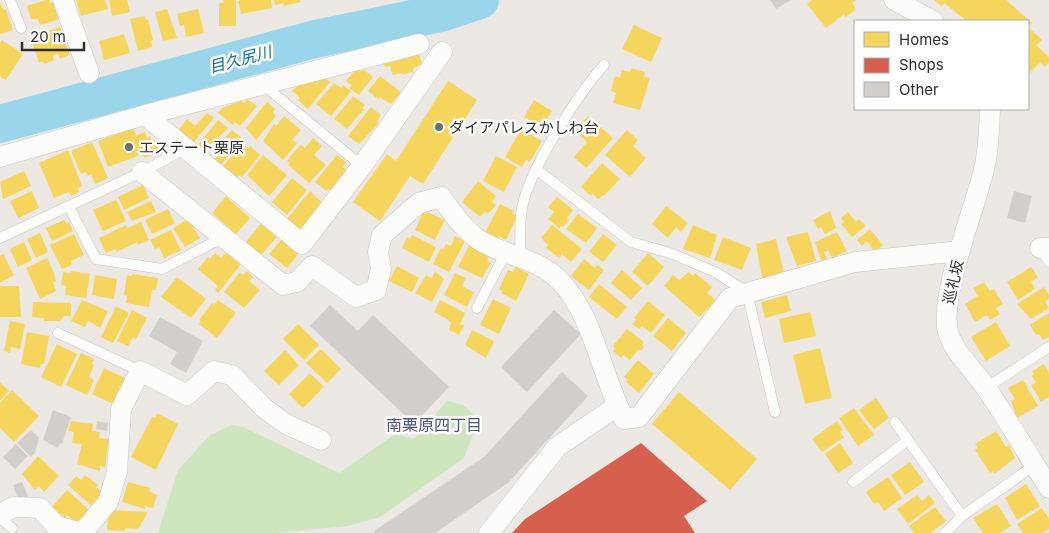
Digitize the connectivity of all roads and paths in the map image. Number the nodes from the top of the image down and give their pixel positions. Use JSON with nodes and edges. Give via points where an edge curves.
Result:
{"nodes":[{"id":1,"x":10,"y":0,"type":"edge"},
{"id":2,"x":63,"y":0,"type":"edge"},
{"id":3,"x":894,"y":0,"type":"edge"},
{"id":4,"x":931,"y":20,"type":"edge"},
{"id":5,"x":21,"y":28,"type":"dead end"},
{"id":6,"x":419,"y":44,"type":"dead end"},
{"id":7,"x":442,"y":52,"type":"dead end"},
{"id":8,"x":604,"y":65,"type":"dead end"},
{"id":9,"x":89,"y":73,"type":"dead end"},
{"id":10,"x":272,"y":92,"type":"dead end"},
{"id":11,"x":990,"y":110,"type":"edge"},
{"id":12,"x":146,"y":115,"type":"junction"},
{"id":13,"x":186,"y":148,"type":"junction"},
{"id":14,"x":0,"y":157,"type":"edge"},
{"id":15,"x":362,"y":166,"type":"junction"},
{"id":16,"x":536,"y":170,"type":"junction"},
{"id":17,"x":142,"y":172,"type":"junction"},
{"id":18,"x":69,"y":207,"type":"junction"},
{"id":19,"x":224,"y":237,"type":"junction"},
{"id":20,"x":0,"y":238,"type":"edge"},
{"id":21,"x":960,"y":252,"type":"junction"},
{"id":22,"x":513,"y":255,"type":"junction"},
{"id":23,"x":747,"y":292,"type":"junction"},
{"id":24,"x":477,"y":308,"type":"dead end"},
{"id":25,"x":58,"y":333,"type":"dead end"},
{"id":26,"x":1049,"y":347,"type":"edge"},
{"id":27,"x":140,"y":371,"type":"junction"},
{"id":28,"x":986,"y":388,"type":"junction"},
{"id":29,"x":617,"y":406,"type":"junction"},
{"id":30,"x":775,"y":412,"type":"dead end"},
{"id":31,"x":895,"y":422,"type":"dead end"},
{"id":32,"x":321,"y":440,"type":"dead end"},
{"id":33,"x":908,"y":440,"type":"junction"},
{"id":34,"x":1035,"y":465,"type":"junction"},
{"id":35,"x":853,"y":482,"type":"dead end"},
{"id":36,"x":1049,"y":488,"type":"edge"},
{"id":37,"x":962,"y":516,"type":"junction"},
{"id":38,"x":0,"y":518,"type":"edge"},
{"id":39,"x":6,"y":521,"type":"edge"},
{"id":40,"x":489,"y":533,"type":"edge"},
{"id":41,"x":945,"y":533,"type":"edge"}],
"edges":[{"from":1,"to":5,"type":"lane"},
{"from":2,"to":9,"type":"street"},
{"from":3,"to":4,"type":"street"},
{"from":6,"to":12,"type":"street"},
{"from":7,"to":15,"type":"street"},
{"from":8,"to":16,"type":"lane","via":[[587,84]]},
{"from":10,"to":15,"type":"lane"},
{"from":11,"to":21,"type":"street","name":"巡礼坂","via":[[984,170]]},
{"from":12,"to":13,"type":"street"},
{"from":12,"to":14,"type":"street"},
{"from":13,"to":15,"type":"street","via":[[302,244]]},
{"from":13,"to":17,"type":"lane"},
{"from":16,"to":22,"type":"lane","via":[[522,208]]},
{"from":16,"to":23,"type":"lane","via":[[631,242],[670,253],[715,272]]},
{"from":17,"to":18,"type":"lane"},
{"from":17,"to":19,"type":"street"},
{"from":18,"to":19,"type":"lane","via":[[96,259],[162,269]]},
{"from":18,"to":20,"type":"lane"},
{"from":19,"to":22,"type":"street","via":[[283,285],[297,282],[312,266],[356,297],[376,290],[381,269],[378,252],[382,235],[419,203],[441,197],[461,224],[479,240]]},
{"from":21,"to":23,"type":"street","via":[[855,262]]},
{"from":21,"to":28,"type":"street","name":"巡礼坂","via":[[947,312],[948,332],[957,350]]},
{"from":22,"to":24,"type":"lane"},
{"from":22,"to":29,"type":"street","via":[[547,269],[561,281],[579,306]]},
{"from":23,"to":29,"type":"street","via":[[730,298],[638,417],[624,419]]},
{"from":23,"to":30,"type":"lane"},
{"from":25,"to":27,"type":"lane"},
{"from":26,"to":28,"type":"lane"},
{"from":27,"to":32,"type":"street","via":[[187,395],[214,371],[232,375],[264,408],[286,424]]},
{"from":27,"to":39,"type":"street","via":[[121,409],[117,472],[108,502],[82,533],[56,526],[40,508],[14,508]]},
{"from":28,"to":34,"type":"street","name":"巡礼坂"},
{"from":29,"to":40,"type":"street","via":[[557,447]]},
{"from":31,"to":33,"type":"lane"},
{"from":33,"to":35,"type":"lane"},
{"from":33,"to":37,"type":"lane"},
{"from":34,"to":36,"type":"street","name":"巡礼坂"},
{"from":34,"to":37,"type":"lane"},
{"from":37,"to":41,"type":"lane"},
{"from":38,"to":39,"type":"lane"}]}
